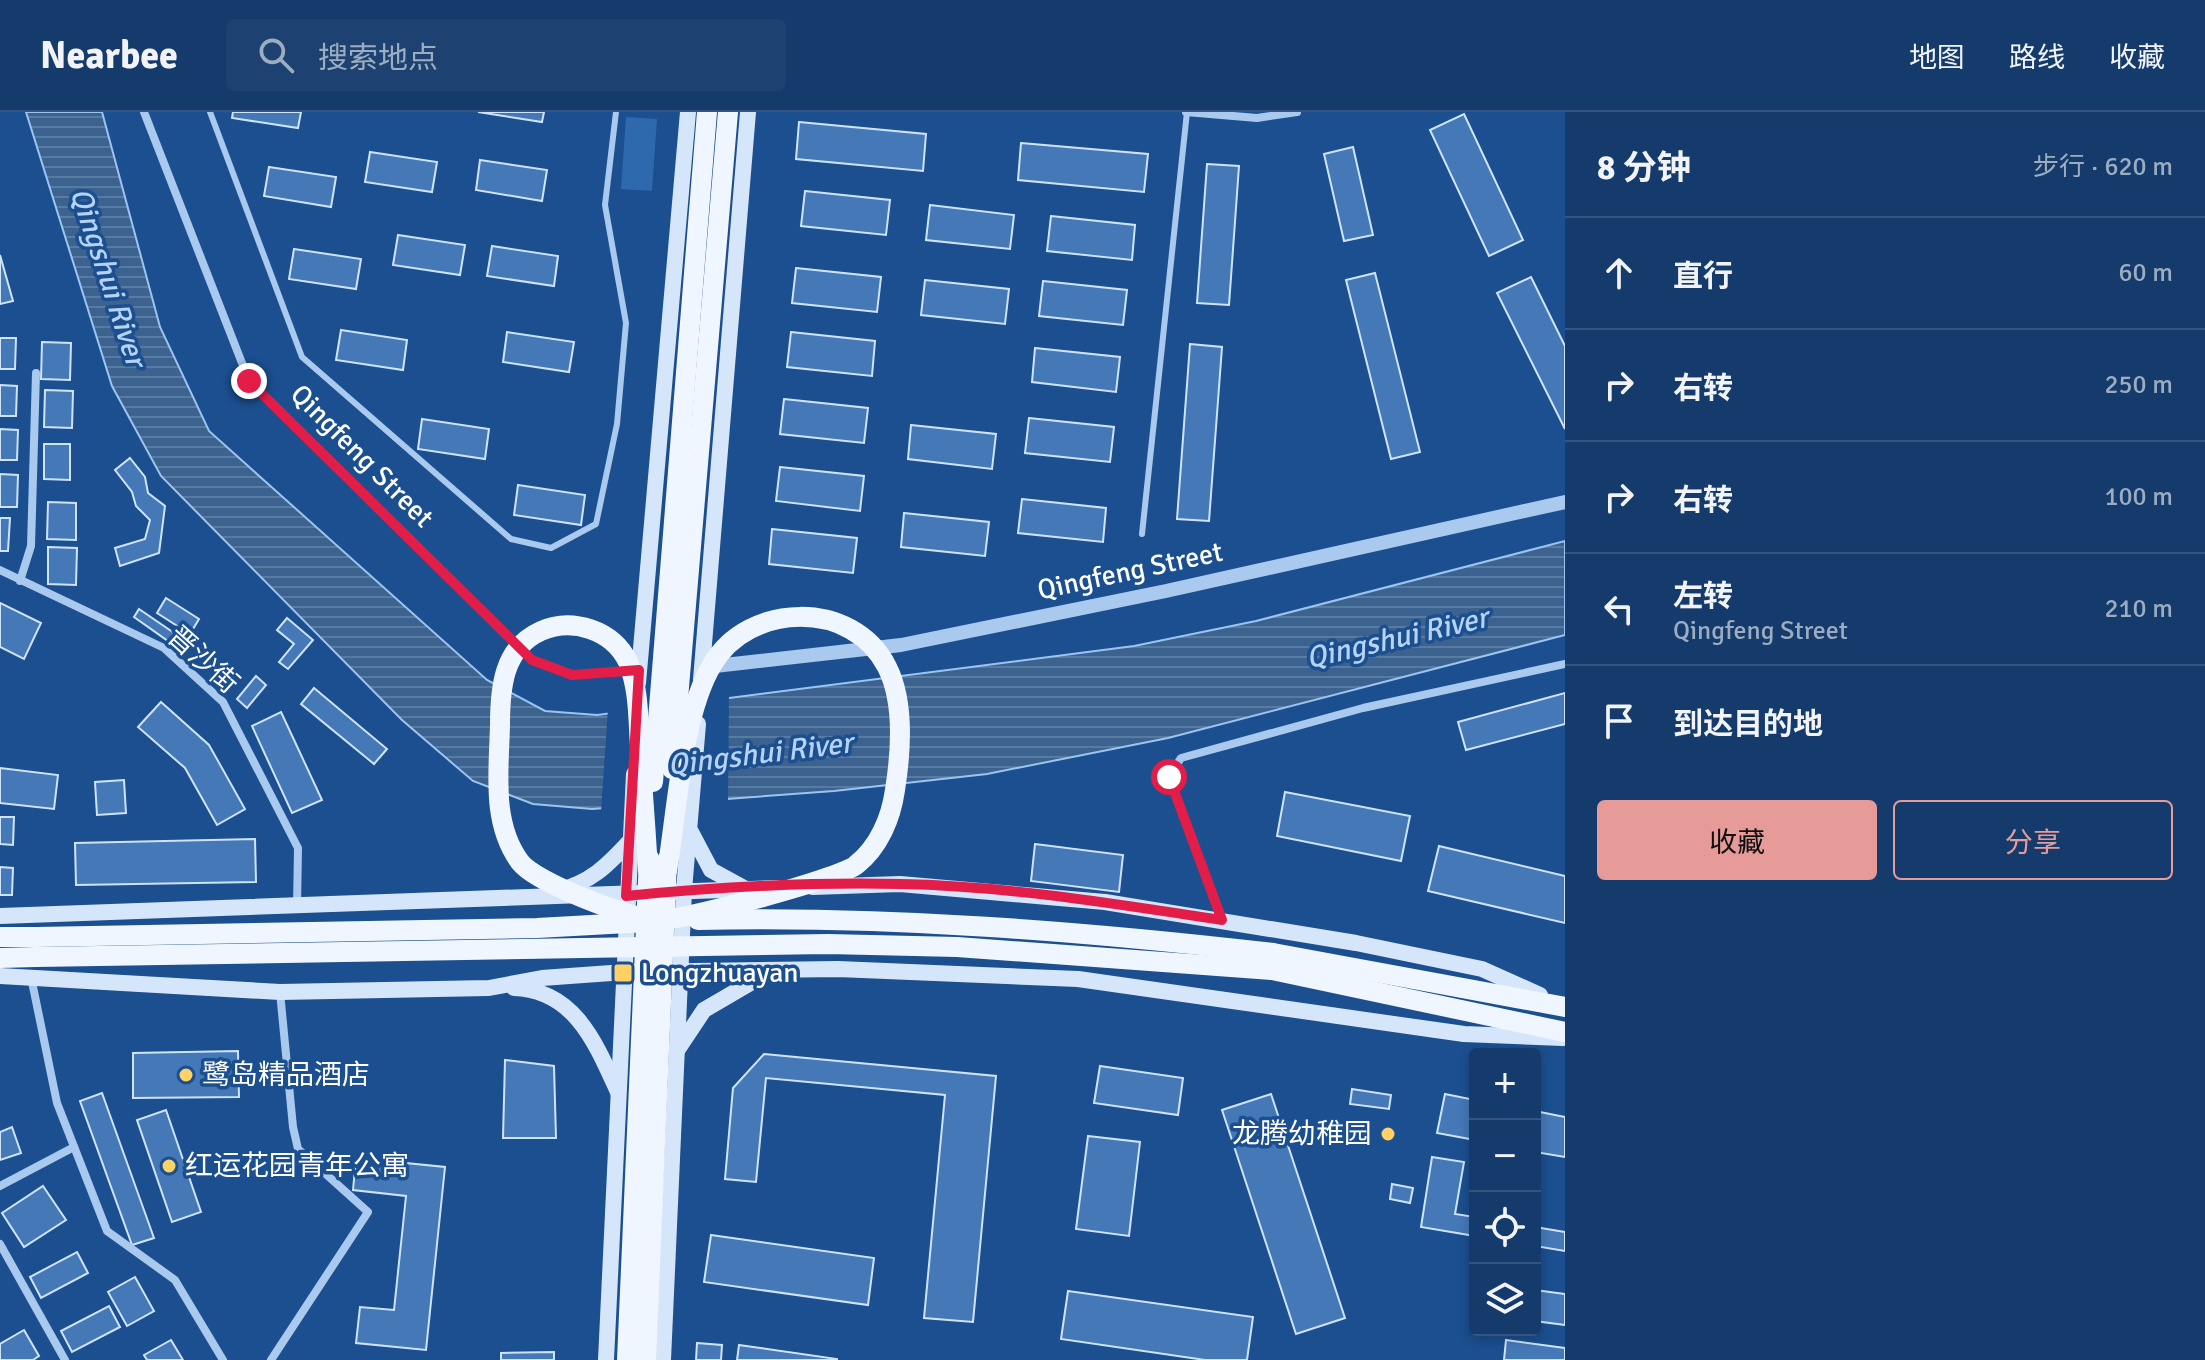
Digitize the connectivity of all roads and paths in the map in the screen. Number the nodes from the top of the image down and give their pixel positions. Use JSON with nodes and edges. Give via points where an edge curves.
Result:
{"nodes":[{"id":1,"x":144,"y":112,"type":"edge"},
{"id":2,"x":210,"y":112,"type":"edge"},
{"id":3,"x":616,"y":112,"type":"edge"},
{"id":4,"x":688,"y":112,"type":"edge"},
{"id":5,"x":707,"y":112,"type":"edge"},
{"id":6,"x":728,"y":112,"type":"edge"},
{"id":7,"x":748,"y":112,"type":"edge"},
{"id":8,"x":1186,"y":112,"type":"edge"},
{"id":9,"x":1297,"y":112,"type":"edge"},
{"id":10,"x":36,"y":373,"type":"dead end"},
{"id":11,"x":1565,"y":502,"type":"edge"},
{"id":12,"x":1142,"y":534,"type":"dead end"},
{"id":13,"x":0,"y":570,"type":"edge"},
{"id":14,"x":20,"y":581,"type":"junction"},
{"id":15,"x":1565,"y":664,"type":"edge"},
{"id":16,"x":702,"y":668,"type":"junction"},
{"id":17,"x":639,"y":670,"type":"junction"},
{"id":18,"x":689,"y":824,"type":"junction"},
{"id":19,"x":630,"y":841,"type":"junction"},
{"id":20,"x":658,"y":871,"type":"junction"},
{"id":21,"x":745,"y":888,"type":"junction"},
{"id":22,"x":684,"y":890,"type":"junction"},
{"id":23,"x":626,"y":896,"type":"junction"},
{"id":24,"x":510,"y":899,"type":"junction"},
{"id":25,"x":297,"y":908,"type":"junction"},
{"id":26,"x":0,"y":916,"type":"edge"},
{"id":27,"x":1222,"y":920,"type":"junction"},
{"id":28,"x":657,"y":922,"type":"junction"},
{"id":29,"x":0,"y":937,"type":"edge"},
{"id":30,"x":34,"y":956,"type":"junction"},
{"id":31,"x":0,"y":958,"type":"edge"},
{"id":32,"x":1272,"y":961,"type":"junction"},
{"id":33,"x":772,"y":971,"type":"junction"},
{"id":34,"x":625,"y":972,"type":"junction"},
{"id":35,"x":682,"y":974,"type":"junction"},
{"id":36,"x":0,"y":976,"type":"edge"},
{"id":37,"x":489,"y":988,"type":"junction"},
{"id":38,"x":280,"y":992,"type":"junction"},
{"id":39,"x":1565,"y":1004,"type":"edge"},
{"id":40,"x":1565,"y":1032,"type":"edge"},
{"id":41,"x":1565,"y":1038,"type":"edge"},
{"id":42,"x":675,"y":1054,"type":"junction"},
{"id":43,"x":620,"y":1097,"type":"junction"},
{"id":44,"x":74,"y":1147,"type":"junction"},
{"id":45,"x":0,"y":1186,"type":"edge"},
{"id":46,"x":0,"y":1244,"type":"edge"},
{"id":47,"x":65,"y":1360,"type":"edge"},
{"id":48,"x":223,"y":1360,"type":"edge"},
{"id":49,"x":271,"y":1360,"type":"edge"},
{"id":50,"x":606,"y":1360,"type":"edge"},
{"id":51,"x":627,"y":1360,"type":"edge"},
{"id":52,"x":646,"y":1360,"type":"edge"},
{"id":53,"x":663,"y":1360,"type":"edge"}],
"edges":[{"from":1,"to":17,"type":"street","name":"Qingfeng Street","via":[[249,381],[532,660],[572,675]]},
{"from":2,"to":3,"type":"lane","via":[[302,357],[511,539],[551,548],[596,524],[617,424],[626,323],[605,205]]},
{"from":4,"to":17,"type":"main road"},
{"from":5,"to":20,"type":"main road","bridge":true},
{"from":6,"to":20,"type":"main road","bridge":true,"via":[[672,768]]},
{"from":7,"to":16,"type":"main road"},
{"from":8,"to":9,"type":"street","via":[[1257,118]]},
{"from":8,"to":12,"type":"lane"},
{"from":10,"to":14,"type":"street","via":[[31,546]]},
{"from":11,"to":16,"type":"street","name":"Qingfeng Street","via":[[901,645]]},
{"from":13,"to":14,"type":"street","name":"晋沙街"},
{"from":14,"to":25,"type":"street","name":"晋沙街","via":[[164,648],[223,702],[298,848]]},
{"from":15,"to":27,"type":"street","via":[[1363,708],[1181,758],[1169,777]]},
{"from":16,"to":18,"type":"main road","bridge":true},
{"from":17,"to":19,"type":"main road","bridge":true},
{"from":18,"to":21,"type":"main road","via":[[711,870]]},
{"from":18,"to":22,"type":"main road"},
{"from":19,"to":23,"type":"main road"},
{"from":19,"to":24,"type":"main road","via":[[585,882]]},
{"from":20,"to":28,"type":"main road","bridge":true,"via":[[637,692],[626,658],[592,628],[540,631],[513,655],[502,685],[499,796],[509,844],[538,880]]},
{"from":20,"to":28,"type":"main road","bridge":true,"via":[[696,696],[713,661],[756,625],[793,616],[839,623],[876,650],[893,680],[899,713],[896,788],[872,848],[842,875]]},
{"from":20,"to":51,"type":"main road","bridge":true},
{"from":20,"to":52,"type":"main road","bridge":true},
{"from":21,"to":22,"type":"main road"},
{"from":21,"to":27,"type":"main road","via":[[915,885],[1105,902]]},
{"from":22,"to":23,"type":"main road"},
{"from":22,"to":35,"type":"main road"},
{"from":23,"to":24,"type":"main road"},
{"from":23,"to":34,"type":"main road"},
{"from":24,"to":25,"type":"main road"},
{"from":25,"to":26,"type":"main road"},
{"from":27,"to":39,"type":"main road","via":[[1482,969]]},
{"from":28,"to":30,"type":"main road","bridge":true},
{"from":28,"to":32,"type":"main road","bridge":true,"via":[[911,920],[1078,931]]},
{"from":29,"to":30,"type":"main road"},
{"from":30,"to":31,"type":"main road"},
{"from":30,"to":32,"type":"main road","bridge":true,"via":[[828,944]]},
{"from":30,"to":36,"type":"main road"},
{"from":30,"to":38,"type":"main road"},
{"from":30,"to":44,"type":"street","via":[[57,1103]]},
{"from":32,"to":39,"type":"main road"},
{"from":32,"to":40,"type":"main road"},
{"from":33,"to":35,"type":"main road"},
{"from":33,"to":41,"type":"main road","via":[[1078,979],[1464,1034]]},
{"from":33,"to":42,"type":"main road","via":[[704,1010]]},
{"from":34,"to":35,"type":"main road"},
{"from":34,"to":37,"type":"main road"},
{"from":34,"to":43,"type":"main road"},
{"from":35,"to":42,"type":"main road"},
{"from":37,"to":38,"type":"main road"},
{"from":37,"to":43,"type":"main road","via":[[525,989],[567,1006],[585,1028]]},
{"from":38,"to":49,"type":"street","via":[[298,1149],[368,1212]]},
{"from":42,"to":53,"type":"main road"},
{"from":43,"to":50,"type":"main road"},
{"from":44,"to":45,"type":"street"},
{"from":44,"to":48,"type":"street","via":[[107,1231],[175,1280]]},
{"from":46,"to":47,"type":"street"}]}
